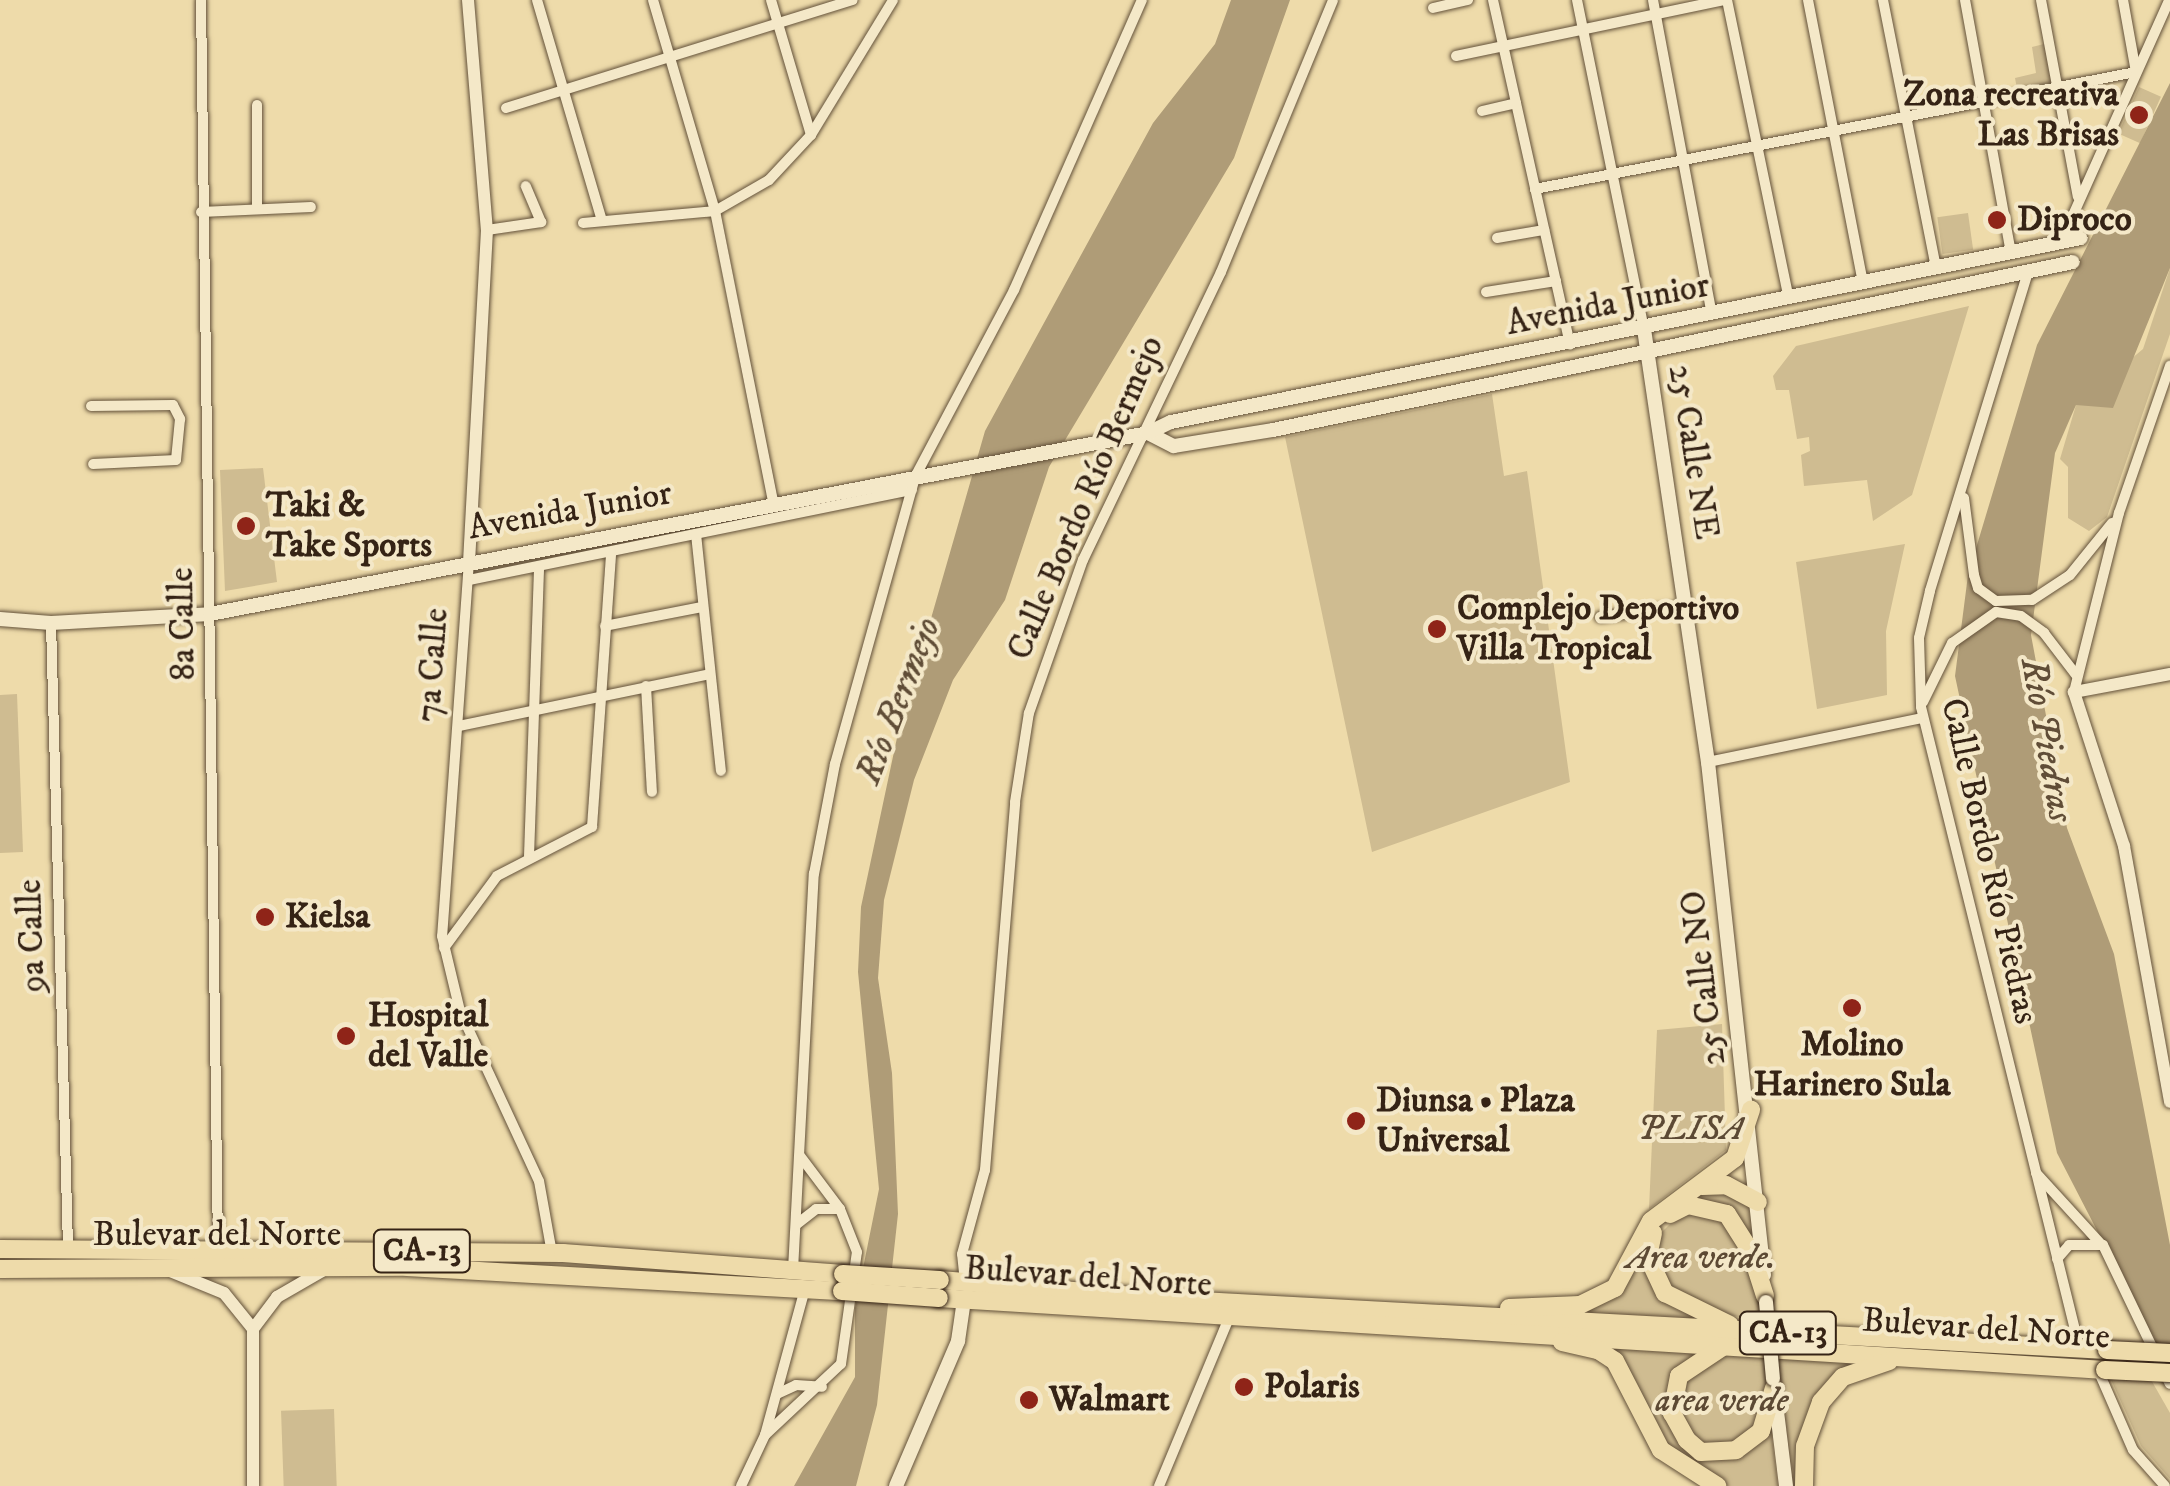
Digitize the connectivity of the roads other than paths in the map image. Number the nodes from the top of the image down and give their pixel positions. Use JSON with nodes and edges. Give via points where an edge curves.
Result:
{"nodes":[{"id":1,"x":201,"y":0,"type":"edge"},
{"id":2,"x":468,"y":0,"type":"edge"},
{"id":3,"x":536,"y":0,"type":"edge"},
{"id":4,"x":653,"y":0,"type":"edge"},
{"id":5,"x":771,"y":0,"type":"edge"},
{"id":6,"x":853,"y":0,"type":"edge"},
{"id":7,"x":893,"y":0,"type":"edge"},
{"id":8,"x":1142,"y":0,"type":"edge"},
{"id":9,"x":1334,"y":0,"type":"edge"},
{"id":10,"x":1468,"y":0,"type":"edge"},
{"id":11,"x":1493,"y":0,"type":"edge"},
{"id":12,"x":1577,"y":0,"type":"edge"},
{"id":13,"x":1653,"y":0,"type":"edge"},
{"id":14,"x":1726,"y":0,"type":"edge"},
{"id":15,"x":1808,"y":0,"type":"edge"},
{"id":16,"x":1883,"y":0,"type":"edge"},
{"id":17,"x":1964,"y":0,"type":"edge"},
{"id":18,"x":2041,"y":0,"type":"edge"},
{"id":19,"x":2122,"y":0,"type":"edge"},
{"id":20,"x":2169,"y":0,"type":"edge"},
{"id":21,"x":1433,"y":8,"type":"dead end"},
{"id":22,"x":1656,"y":14,"type":"junction"},
{"id":23,"x":778,"y":24,"type":"junction"},
{"id":24,"x":1583,"y":30,"type":"junction"},
{"id":25,"x":1504,"y":46,"type":"junction"},
{"id":26,"x":1456,"y":56,"type":"dead end"},
{"id":27,"x":670,"y":58,"type":"junction"},
{"id":28,"x":2136,"y":72,"type":"junction"},
{"id":29,"x":2058,"y":87,"type":"junction"},
{"id":30,"x":565,"y":88,"type":"junction"},
{"id":31,"x":1983,"y":102,"type":"junction"},
{"id":32,"x":1516,"y":103,"type":"junction"},
{"id":33,"x":256,"y":105,"type":"dead end"},
{"id":34,"x":506,"y":108,"type":"dead end"},
{"id":35,"x":1482,"y":111,"type":"dead end"},
{"id":36,"x":1906,"y":117,"type":"junction"},
{"id":37,"x":1833,"y":131,"type":"junction"},
{"id":38,"x":811,"y":135,"type":"junction"},
{"id":39,"x":1757,"y":146,"type":"junction"},
{"id":40,"x":1683,"y":160,"type":"junction"},
{"id":41,"x":1612,"y":174,"type":"junction"},
{"id":42,"x":526,"y":186,"type":"dead end"},
{"id":43,"x":1535,"y":188,"type":"junction"},
{"id":44,"x":2078,"y":198,"type":"junction"},
{"id":45,"x":311,"y":207,"type":"dead end"},
{"id":46,"x":257,"y":209,"type":"junction"},
{"id":47,"x":716,"y":210,"type":"junction"},
{"id":48,"x":201,"y":212,"type":"junction"},
{"id":49,"x":602,"y":221,"type":"junction"},
{"id":50,"x":583,"y":223,"type":"dead end"},
{"id":51,"x":487,"y":230,"type":"junction"},
{"id":52,"x":1544,"y":230,"type":"junction"},
{"id":53,"x":1497,"y":238,"type":"dead end"},
{"id":54,"x":2081,"y":238,"type":"dead end"},
{"id":55,"x":2061,"y":242,"type":"junction"},
{"id":56,"x":2011,"y":252,"type":"junction"},
{"id":57,"x":2073,"y":262,"type":"dead end"},
{"id":58,"x":1936,"y":268,"type":"junction"},
{"id":59,"x":2028,"y":272,"type":"junction"},
{"id":60,"x":1556,"y":281,"type":"junction"},
{"id":61,"x":1863,"y":283,"type":"junction"},
{"id":62,"x":1486,"y":292,"type":"dead end"},
{"id":63,"x":1789,"y":299,"type":"junction"},
{"id":64,"x":1712,"y":315,"type":"junction"},
{"id":65,"x":1644,"y":329,"type":"junction"},
{"id":66,"x":1570,"y":344,"type":"junction"},
{"id":67,"x":1648,"y":352,"type":"junction"},
{"id":68,"x":2170,"y":366,"type":"edge"},
{"id":69,"x":91,"y":406,"type":"dead end"},
{"id":70,"x":1139,"y":433,"type":"junction"},
{"id":71,"x":180,"y":444,"type":"junction"},
{"id":72,"x":206,"y":444,"type":"junction"},
{"id":73,"x":93,"y":464,"type":"dead end"},
{"id":74,"x":914,"y":484,"type":"junction"},
{"id":75,"x":1964,"y":492,"type":"junction"},
{"id":76,"x":774,"y":505,"type":"junction"},
{"id":77,"x":2119,"y":512,"type":"junction"},
{"id":78,"x":696,"y":534,"type":"junction"},
{"id":79,"x":611,"y":554,"type":"junction"},
{"id":80,"x":470,"y":560,"type":"junction"},
{"id":81,"x":538,"y":566,"type":"junction"},
{"id":82,"x":469,"y":580,"type":"junction"},
{"id":83,"x":1686,"y":606,"type":"junction"},
{"id":84,"x":702,"y":607,"type":"junction"},
{"id":85,"x":210,"y":614,"type":"junction"},
{"id":86,"x":1600,"y":618,"type":"dead end"},
{"id":87,"x":0,"y":619,"type":"edge"},
{"id":88,"x":51,"y":623,"type":"junction"},
{"id":89,"x":605,"y":626,"type":"junction"},
{"id":90,"x":710,"y":674,"type":"junction"},
{"id":91,"x":2170,"y":674,"type":"edge"},
{"id":92,"x":2077,"y":676,"type":"junction"},
{"id":93,"x":646,"y":686,"type":"junction"},
{"id":94,"x":2074,"y":692,"type":"junction"},
{"id":95,"x":599,"y":695,"type":"junction"},
{"id":96,"x":536,"y":708,"type":"junction"},
{"id":97,"x":1921,"y":713,"type":"junction"},
{"id":98,"x":459,"y":726,"type":"junction"},
{"id":99,"x":1708,"y":762,"type":"junction"},
{"id":100,"x":721,"y":771,"type":"dead end"},
{"id":101,"x":652,"y":792,"type":"dead end"},
{"id":102,"x":530,"y":856,"type":"junction"},
{"id":103,"x":444,"y":949,"type":"junction"},
{"id":104,"x":2170,"y":1102,"type":"edge"},
{"id":105,"x":1750,"y":1110,"type":"junction"},
{"id":106,"x":799,"y":1155,"type":"junction"},
{"id":107,"x":2036,"y":1173,"type":"junction"},
{"id":108,"x":1701,"y":1186,"type":"junction"},
{"id":109,"x":1758,"y":1202,"type":"junction"},
{"id":110,"x":840,"y":1208,"type":"junction"},
{"id":111,"x":796,"y":1225,"type":"junction"},
{"id":112,"x":2103,"y":1246,"type":"junction"},
{"id":113,"x":218,"y":1247,"type":"junction"},
{"id":114,"x":68,"y":1248,"type":"junction"},
{"id":115,"x":0,"y":1249,"type":"edge"},
{"id":116,"x":552,"y":1253,"type":"junction"},
{"id":117,"x":2057,"y":1259,"type":"junction"},
{"id":118,"x":157,"y":1266,"type":"junction"},
{"id":119,"x":330,"y":1267,"type":"junction"},
{"id":120,"x":0,"y":1270,"type":"edge"},
{"id":121,"x":792,"y":1270,"type":"junction"},
{"id":122,"x":842,"y":1283,"type":"junction"},
{"id":123,"x":805,"y":1289,"type":"junction"},
{"id":124,"x":964,"y":1291,"type":"junction"},
{"id":125,"x":1766,"y":1299,"type":"junction"},
{"id":126,"x":1470,"y":1316,"type":"junction"},
{"id":127,"x":1228,"y":1320,"type":"junction"},
{"id":128,"x":253,"y":1328,"type":"junction"},
{"id":129,"x":1745,"y":1331,"type":"junction"},
{"id":130,"x":1539,"y":1332,"type":"junction"},
{"id":131,"x":1728,"y":1344,"type":"junction"},
{"id":132,"x":2080,"y":1350,"type":"junction"},
{"id":133,"x":2170,"y":1353,"type":"edge"},
{"id":134,"x":1914,"y":1357,"type":"junction"},
{"id":135,"x":788,"y":1360,"type":"junction"},
{"id":136,"x":2101,"y":1370,"type":"junction"},
{"id":137,"x":2170,"y":1373,"type":"edge"},
{"id":138,"x":1774,"y":1384,"type":"junction"},
{"id":139,"x":2170,"y":1384,"type":"edge"},
{"id":140,"x":803,"y":1385,"type":"junction"},
{"id":141,"x":823,"y":1386,"type":"junction"},
{"id":142,"x":777,"y":1395,"type":"junction"},
{"id":143,"x":799,"y":1406,"type":"junction"},
{"id":144,"x":765,"y":1435,"type":"junction"},
{"id":145,"x":2165,"y":1484,"type":"edge"},
{"id":146,"x":253,"y":1486,"type":"edge"},
{"id":147,"x":741,"y":1486,"type":"edge"},
{"id":148,"x":896,"y":1486,"type":"edge"},
{"id":149,"x":1159,"y":1486,"type":"edge"},
{"id":150,"x":1717,"y":1486,"type":"edge"},
{"id":151,"x":1786,"y":1486,"type":"edge"},
{"id":152,"x":1804,"y":1486,"type":"edge"}],
"edges":[{"from":1,"to":48,"type":"street","name":"8a Calle"},
{"from":2,"to":51,"type":"street","name":"7a Calle"},
{"from":3,"to":30,"type":"street"},
{"from":4,"to":27,"type":"street"},
{"from":5,"to":23,"type":"street"},
{"from":6,"to":23,"type":"street"},
{"from":7,"to":38,"type":"street"},
{"from":8,"to":74,"type":"street","via":[[1014,290]]},
{"from":9,"to":70,"type":"street","name":"Calle Bordo Río Bermejo","via":[[1221,272]]},
{"from":10,"to":21,"type":"street"},
{"from":11,"to":25,"type":"street"},
{"from":12,"to":24,"type":"street"},
{"from":13,"to":22,"type":"street"},
{"from":14,"to":22,"type":"street"},
{"from":14,"to":39,"type":"street"},
{"from":15,"to":37,"type":"street"},
{"from":16,"to":36,"type":"street"},
{"from":17,"to":31,"type":"street"},
{"from":18,"to":29,"type":"street"},
{"from":19,"to":28,"type":"street"},
{"from":20,"to":28,"type":"street"},
{"from":22,"to":24,"type":"street"},
{"from":22,"to":40,"type":"street"},
{"from":23,"to":27,"type":"street"},
{"from":23,"to":38,"type":"street"},
{"from":24,"to":25,"type":"street"},
{"from":24,"to":41,"type":"street"},
{"from":25,"to":26,"type":"street"},
{"from":25,"to":32,"type":"street"},
{"from":27,"to":30,"type":"street"},
{"from":27,"to":47,"type":"street"},
{"from":28,"to":29,"type":"street"},
{"from":28,"to":44,"type":"street"},
{"from":29,"to":31,"type":"street"},
{"from":29,"to":44,"type":"street"},
{"from":30,"to":34,"type":"street"},
{"from":30,"to":49,"type":"street"},
{"from":31,"to":36,"type":"street"},
{"from":31,"to":56,"type":"street"},
{"from":32,"to":35,"type":"street"},
{"from":32,"to":43,"type":"street"},
{"from":33,"to":46,"type":"street"},
{"from":36,"to":37,"type":"street"},
{"from":36,"to":58,"type":"street"},
{"from":37,"to":39,"type":"street"},
{"from":37,"to":61,"type":"street"},
{"from":38,"to":47,"type":"street","via":[[769,180]]},
{"from":39,"to":40,"type":"street"},
{"from":39,"to":63,"type":"street"},
{"from":40,"to":41,"type":"street"},
{"from":40,"to":64,"type":"street"},
{"from":41,"to":43,"type":"street"},
{"from":41,"to":65,"type":"street"},
{"from":42,"to":51,"type":"street","via":[[541,222]]},
{"from":43,"to":52,"type":"street"},
{"from":44,"to":55,"type":"street"},
{"from":45,"to":46,"type":"street"},
{"from":46,"to":48,"type":"street"},
{"from":47,"to":49,"type":"street"},
{"from":47,"to":76,"type":"street"},
{"from":48,"to":72,"type":"street","name":"8a Calle"},
{"from":49,"to":50,"type":"street"},
{"from":51,"to":80,"type":"street","name":"7a Calle"},
{"from":52,"to":53,"type":"street"},
{"from":52,"to":60,"type":"street"},
{"from":54,"to":55,"type":"main road","name":"Avenida Junior"},
{"from":55,"to":56,"type":"main road","name":"Avenida Junior"},
{"from":56,"to":58,"type":"main road","name":"Avenida Junior"},
{"from":57,"to":59,"type":"main road","name":"Avenida Junior"},
{"from":58,"to":61,"type":"main road","name":"Avenida Junior"},
{"from":59,"to":67,"type":"main road","name":"Avenida Junior"},
{"from":59,"to":75,"type":"street","name":"Calle Bordo Río Piedras"},
{"from":60,"to":62,"type":"street"},
{"from":60,"to":66,"type":"street"},
{"from":61,"to":63,"type":"main road","name":"Avenida Junior"},
{"from":63,"to":64,"type":"main road","name":"Avenida Junior"},
{"from":64,"to":65,"type":"main road","name":"Avenida Junior"},
{"from":65,"to":66,"type":"main road","name":"Avenida Junior"},
{"from":65,"to":67,"type":"main road","name":"25 Calle NE"},
{"from":66,"to":70,"type":"main road","name":"Avenida Junior"},
{"from":67,"to":70,"type":"main road","name":"Avenida Junior","via":[[1185,446]]},
{"from":67,"to":83,"type":"main road","name":"25 Calle NE"},
{"from":68,"to":77,"type":"street"},
{"from":69,"to":71,"type":"street","via":[[174,405]]},
{"from":70,"to":74,"type":"main road","name":"Avenida Junior","via":[[932,474]]},
{"from":70,"to":124,"type":"street","name":"Calle Bordo Río Bermejo","via":[[1056,628],[1029,713],[1014,802],[985,1170],[962,1254]]},
{"from":71,"to":72,"type":"street"},
{"from":71,"to":73,"type":"street","via":[[170,462]]},
{"from":72,"to":85,"type":"street","name":"8a Calle"},
{"from":74,"to":76,"type":"main road","name":"Avenida Junior"},
{"from":74,"to":78,"type":"street"},
{"from":74,"to":106,"type":"street","via":[[835,764],[814,874]]},
{"from":75,"to":77,"type":"street","via":[[1978,588],[1996,601],[2032,600],[2070,575]]},
{"from":75,"to":97,"type":"street","name":"Calle Bordo Río Piedras","via":[[1919,638]]},
{"from":76,"to":80,"type":"main road","name":"Avenida Junior"},
{"from":77,"to":92,"type":"street"},
{"from":78,"to":79,"type":"street"},
{"from":78,"to":84,"type":"street"},
{"from":79,"to":81,"type":"street"},
{"from":79,"to":89,"type":"street"},
{"from":80,"to":82,"type":"street","name":"7a Calle"},
{"from":80,"to":85,"type":"main road","name":"Avenida Junior"},
{"from":81,"to":82,"type":"street"},
{"from":81,"to":96,"type":"street"},
{"from":82,"to":98,"type":"street","name":"7a Calle"},
{"from":83,"to":86,"type":"street"},
{"from":83,"to":99,"type":"main road","name":"25 Calle NE"},
{"from":84,"to":89,"type":"street"},
{"from":84,"to":90,"type":"street"},
{"from":85,"to":88,"type":"main road","name":"Avenida Junior"},
{"from":85,"to":113,"type":"street","name":"8a Calle"},
{"from":87,"to":88,"type":"main road","name":"Avenida Junior"},
{"from":88,"to":114,"type":"street","name":"9a Calle"},
{"from":89,"to":95,"type":"street"},
{"from":90,"to":93,"type":"street"},
{"from":90,"to":100,"type":"street"},
{"from":91,"to":94,"type":"street"},
{"from":92,"to":94,"type":"street"},
{"from":92,"to":97,"type":"street","via":[[2022,616],[1996,612],[1952,643]]},
{"from":93,"to":95,"type":"street"},
{"from":93,"to":101,"type":"street"},
{"from":94,"to":104,"type":"street","via":[[2124,846]]},
{"from":95,"to":96,"type":"street"},
{"from":95,"to":102,"type":"street","via":[[595,820],[588,831]]},
{"from":96,"to":98,"type":"street"},
{"from":96,"to":102,"type":"street"},
{"from":97,"to":99,"type":"street"},
{"from":97,"to":107,"type":"street","name":"Calle Bordo Río Piedras"},
{"from":98,"to":103,"type":"street","name":"7a Calle"},
{"from":99,"to":105,"type":"main road","name":"25 Calle NO"},
{"from":102,"to":103,"type":"street","via":[[497,876]]},
{"from":103,"to":116,"type":"street","name":"7a Calle","via":[[460,1011],[539,1182]]},
{"from":105,"to":108,"type":"highway","via":[[1736,1158]]},
{"from":105,"to":109,"type":"main road","name":"25 Calle NO"},
{"from":106,"to":110,"type":"street"},
{"from":106,"to":111,"type":"street"},
{"from":107,"to":112,"type":"street"},
{"from":107,"to":117,"type":"street","name":"Calle Bordo Río Piedras"},
{"from":108,"to":109,"type":"highway","via":[[1726,1185]]},
{"from":108,"to":126,"type":"highway","via":[[1651,1221],[1628,1270],[1602,1298]]},
{"from":109,"to":125,"type":"main road","name":"25 Calle NO"},
{"from":110,"to":111,"type":"street","via":[[816,1209]]},
{"from":110,"to":141,"type":"street","via":[[858,1252],[841,1364]]},
{"from":111,"to":121,"type":"street"},
{"from":112,"to":117,"type":"street","via":[[2069,1244]]},
{"from":112,"to":139,"type":"street"},
{"from":113,"to":114,"type":"highway","name":"Bulevar del Norte","number":"CA-13"},
{"from":113,"to":116,"type":"highway","name":"Bulevar del Norte","number":"CA-13"},
{"from":114,"to":115,"type":"highway","name":"Bulevar del Norte","number":"CA-13"},
{"from":116,"to":121,"type":"highway","name":"Bulevar del Norte","number":"CA-13"},
{"from":117,"to":132,"type":"street","name":"Calle Bordo Río Piedras"},
{"from":118,"to":119,"type":"highway","name":"Bulevar del Norte","number":"CA-13"},
{"from":118,"to":120,"type":"highway","name":"Bulevar del Norte","number":"CA-13"},
{"from":118,"to":128,"type":"street","via":[[224,1293]]},
{"from":119,"to":123,"type":"highway","name":"Bulevar del Norte","number":"CA-13"},
{"from":119,"to":128,"type":"street","via":[[277,1297]]},
{"from":121,"to":122,"type":"highway","name":"Bulevar del Norte","number":"CA-13"},
{"from":122,"to":123,"type":"highway","name":"Bulevar del Norte","number":"CA-13"},
{"from":122,"to":124,"type":"highway","name":"Bulevar del Norte","number":"CA-13","bridge":true},
{"from":123,"to":135,"type":"street"},
{"from":124,"to":126,"type":"highway","name":"Bulevar del Norte","number":"CA-13"},
{"from":124,"to":127,"type":"highway","name":"Bulevar del Norte","number":"CA-13"},
{"from":124,"to":148,"type":"main road","name":"Calle Bordo Río Bermejo","via":[[958,1340]]},
{"from":125,"to":129,"type":"highway","via":[[1752,1252],[1726,1214],[1688,1206],[1660,1221],[1648,1257],[1664,1293]]},
{"from":125,"to":138,"type":"main road","name":"25 Calle NO","bridge":true},
{"from":126,"to":129,"type":"highway","name":"Bulevar del Norte","number":"CA-13"},
{"from":127,"to":130,"type":"highway","name":"Bulevar del Norte","number":"CA-13"},
{"from":127,"to":149,"type":"street"},
{"from":128,"to":146,"type":"street"},
{"from":129,"to":132,"type":"highway","name":"Bulevar del Norte","number":"CA-13"},
{"from":130,"to":131,"type":"highway","name":"Bulevar del Norte","number":"CA-13"},
{"from":130,"to":150,"type":"highway","via":[[1615,1361],[1661,1450]]},
{"from":131,"to":134,"type":"highway","name":"Bulevar del Norte","number":"CA-13"},
{"from":131,"to":138,"type":"highway","via":[[1679,1376],[1672,1413],[1687,1440],[1701,1452],[1736,1450],[1760,1431]]},
{"from":132,"to":133,"type":"highway","name":"Bulevar del Norte","number":"CA-13","bridge":true},
{"from":134,"to":136,"type":"highway","name":"Bulevar del Norte","number":"CA-13"},
{"from":134,"to":152,"type":"highway","via":[[1858,1369],[1832,1388],[1812,1418]]},
{"from":135,"to":140,"type":"street"},
{"from":135,"to":142,"type":"street"},
{"from":136,"to":137,"type":"highway","name":"Bulevar del Norte","number":"CA-13","bridge":true},
{"from":136,"to":145,"type":"street","via":[[2119,1425]]},
{"from":138,"to":151,"type":"main road","name":"25 Calle NO"},
{"from":140,"to":141,"type":"street"},
{"from":140,"to":142,"type":"street"},
{"from":141,"to":143,"type":"street"},
{"from":142,"to":143,"type":"street"},
{"from":142,"to":144,"type":"street"},
{"from":143,"to":144,"type":"street"},
{"from":144,"to":147,"type":"street"}]}
